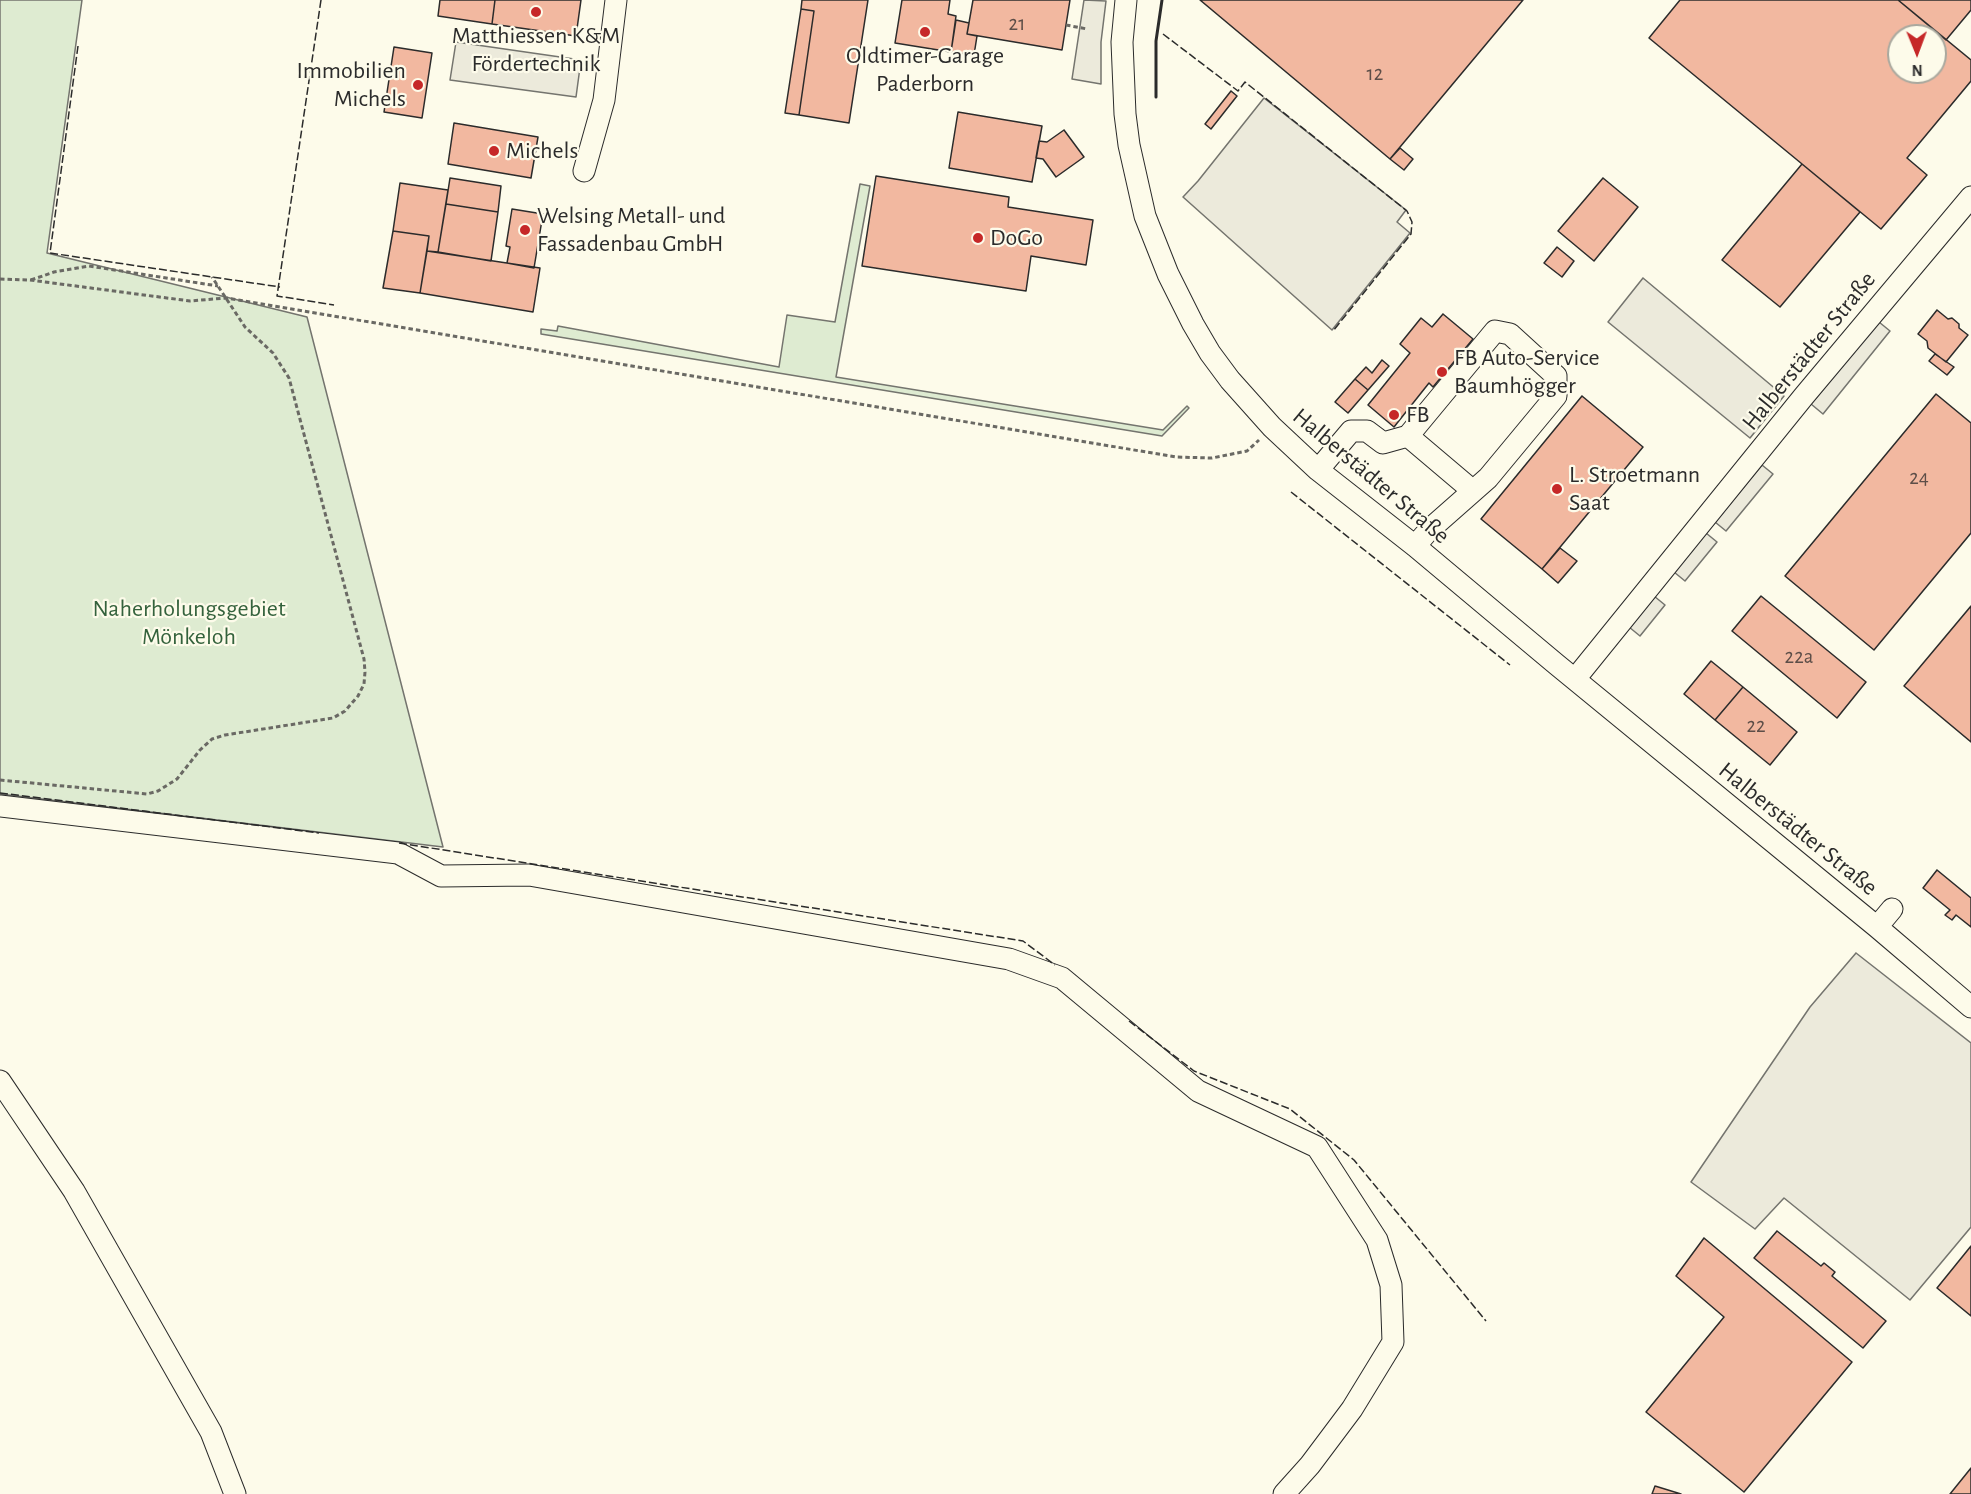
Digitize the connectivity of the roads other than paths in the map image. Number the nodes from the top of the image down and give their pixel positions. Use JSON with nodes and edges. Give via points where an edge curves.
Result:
{"nodes":[{"id":1,"x":616,"y":0,"type":"edge"},
{"id":2,"x":1126,"y":0,"type":"edge"},
{"id":3,"x":584,"y":171,"type":"dead end"},
{"id":4,"x":1971,"y":197,"type":"edge"},
{"id":5,"x":1408,"y":436,"type":"junction"},
{"id":6,"x":1318,"y":470,"type":"junction"},
{"id":7,"x":1473,"y":491,"type":"junction"},
{"id":8,"x":1415,"y":546,"type":"junction"},
{"id":9,"x":1575,"y":679,"type":"junction"},
{"id":10,"x":0,"y":806,"type":"edge"},
{"id":11,"x":1892,"y":909,"type":"dead end"},
{"id":12,"x":1877,"y":927,"type":"junction"},
{"id":13,"x":1971,"y":1007,"type":"edge"},
{"id":14,"x":0,"y":1081,"type":"edge"},
{"id":15,"x":235,"y":1494,"type":"edge"},
{"id":16,"x":1284,"y":1494,"type":"edge"}],
"edges":[{"from":1,"to":3,"type":"street","via":[[604,100]]},
{"from":2,"to":6,"type":"street","name":"Halberstädter Straße","via":[[1122,42],[1131,156],[1145,216],[1168,274],[1210,353],[1230,380],[1272,428]]},
{"from":4,"to":9,"type":"street","name":"Halberstädter Straße"},
{"from":5,"to":6,"type":"street","via":[[1383,444],[1367,431],[1351,431]]},
{"from":5,"to":7,"type":"street"},
{"from":5,"to":7,"type":"street","via":[[1495,331],[1510,334],[1556,376],[1556,396]]},
{"from":6,"to":8,"type":"street","name":"Halberstädter Straße"},
{"from":7,"to":8,"type":"street"},
{"from":8,"to":9,"type":"street","name":"Halberstädter Straße"},
{"from":9,"to":12,"type":"street","name":"Halberstädter Straße"},
{"from":10,"to":16,"type":"street","via":[[398,853],[441,876],[529,875],[1009,959],[1062,978],[1198,1091],[1317,1147],[1377,1240],[1391,1284],[1393,1342],[1352,1409]]},
{"from":11,"to":12,"type":"street","name":"Halberstädter Straße"},
{"from":12,"to":13,"type":"street","name":"Halberstädter Straße"},
{"from":14,"to":15,"type":"street","via":[[74,1191],[211,1432]]}]}
